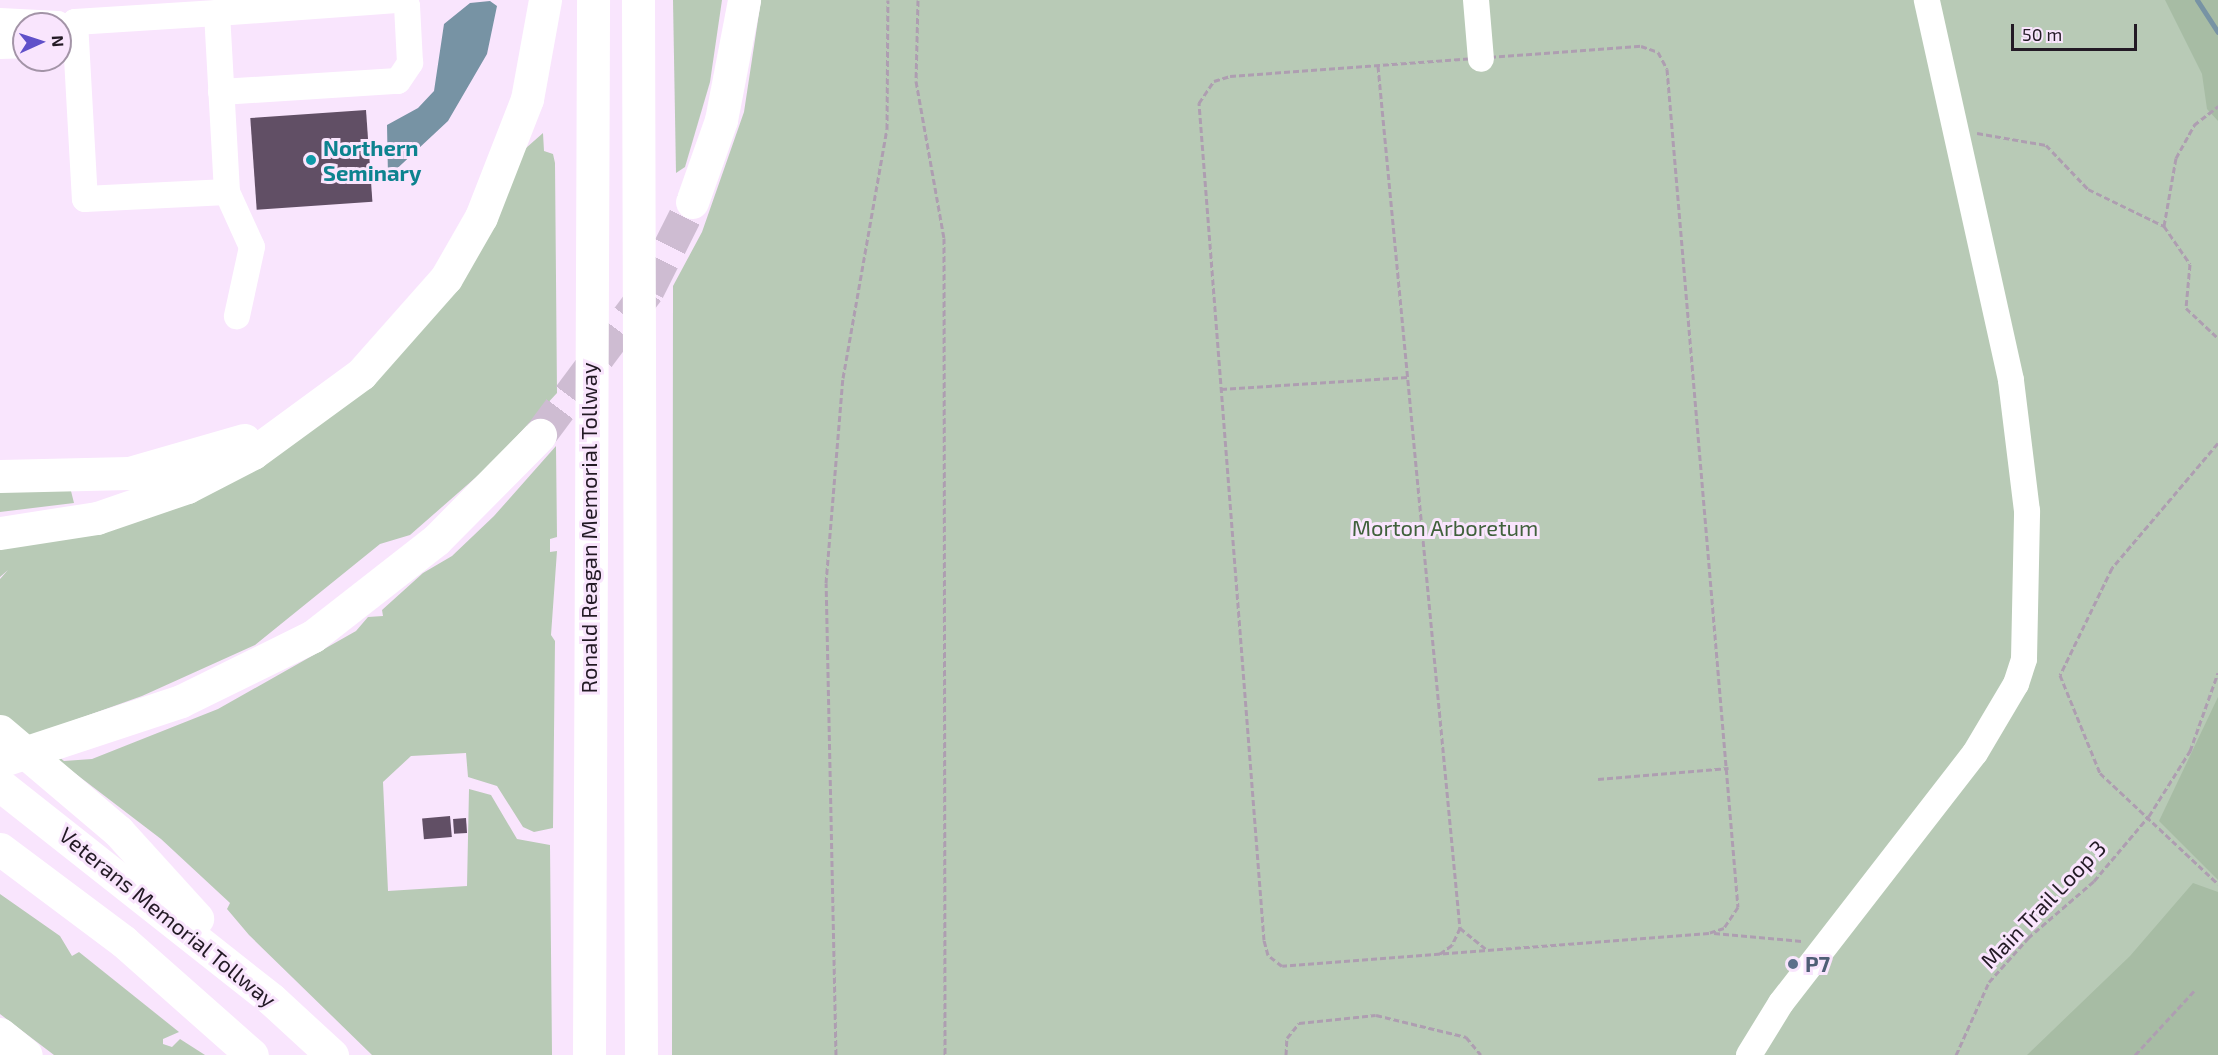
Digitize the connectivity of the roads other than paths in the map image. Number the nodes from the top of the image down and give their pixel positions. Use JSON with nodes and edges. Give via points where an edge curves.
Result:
{"nodes":[{"id":1,"x":398,"y":0,"type":"edge"},
{"id":2,"x":545,"y":0,"type":"edge"},
{"id":3,"x":593,"y":0,"type":"edge"},
{"id":4,"x":638,"y":0,"type":"edge"},
{"id":5,"x":744,"y":0,"type":"edge"},
{"id":6,"x":1476,"y":0,"type":"edge"},
{"id":7,"x":1927,"y":0,"type":"edge"},
{"id":8,"x":217,"y":13,"type":"junction"},
{"id":9,"x":72,"y":28,"type":"edge"},
{"id":10,"x":1481,"y":59,"type":"road end"},
{"id":11,"x":69,"y":72,"type":"edge"},
{"id":12,"x":221,"y":92,"type":"junction"},
{"id":13,"x":227,"y":192,"type":"junction"},
{"id":14,"x":692,"y":202,"type":"tunnel mouth"},
{"id":15,"x":237,"y":316,"type":"dead end"},
{"id":16,"x":312,"y":413,"type":"junction"},
{"id":17,"x":540,"y":435,"type":"tunnel mouth"},
{"id":18,"x":0,"y":476,"type":"edge"},
{"id":19,"x":0,"y":533,"type":"edge"},
{"id":20,"x":0,"y":731,"type":"edge"},
{"id":21,"x":0,"y":761,"type":"edge"},
{"id":22,"x":0,"y":785,"type":"edge"},
{"id":23,"x":0,"y":849,"type":"edge"},
{"id":24,"x":271,"y":999,"type":"junction"},
{"id":25,"x":0,"y":1034,"type":"edge"},
{"id":26,"x":27,"y":1055,"type":"edge"},
{"id":27,"x":252,"y":1055,"type":"edge"},
{"id":28,"x":332,"y":1055,"type":"edge"},
{"id":29,"x":590,"y":1055,"type":"edge"},
{"id":30,"x":641,"y":1055,"type":"edge"},
{"id":31,"x":1749,"y":1055,"type":"edge"}],
"edges":[{"from":1,"to":8,"type":"lane"},
{"from":1,"to":12,"type":"lane","via":[[407,6],[410,63],[398,81]]},
{"from":2,"to":16,"type":"highway","via":[[527,99],[481,217],[446,278],[403,332]]},
{"from":3,"to":29,"type":"highway","name":"Ronald Reagan Memorial Tollway"},
{"from":4,"to":30,"type":"highway"},
{"from":5,"to":14,"type":"highway","via":[[722,120]]},
{"from":6,"to":10,"type":"lane"},
{"from":7,"to":31,"type":"lane","via":[[1960,133],[2022,453],[2029,560],[2024,659],[2016,684],[1975,753],[1833,937]]},
{"from":8,"to":9,"type":"lane"},
{"from":8,"to":12,"type":"lane"},
{"from":11,"to":13,"type":"lane","via":[[85,199]]},
{"from":12,"to":13,"type":"lane"},
{"from":13,"to":15,"type":"lane","via":[[252,247]]},
{"from":16,"to":18,"type":"highway","via":[[220,450],[129,473]]},
{"from":16,"to":19,"type":"highway","via":[[220,472],[153,501],[76,522]]},
{"from":17,"to":21,"type":"highway","via":[[436,540],[313,636],[181,701],[48,749]]},
{"from":20,"to":24,"type":"highway","via":[[118,831]]},
{"from":22,"to":24,"type":"highway","name":"Veterans Memorial Tollway"},
{"from":23,"to":27,"type":"highway","via":[[123,941]]},
{"from":24,"to":28,"type":"highway","name":"Veterans Memorial Tollway"},
{"from":25,"to":26,"type":"highway"}]}
